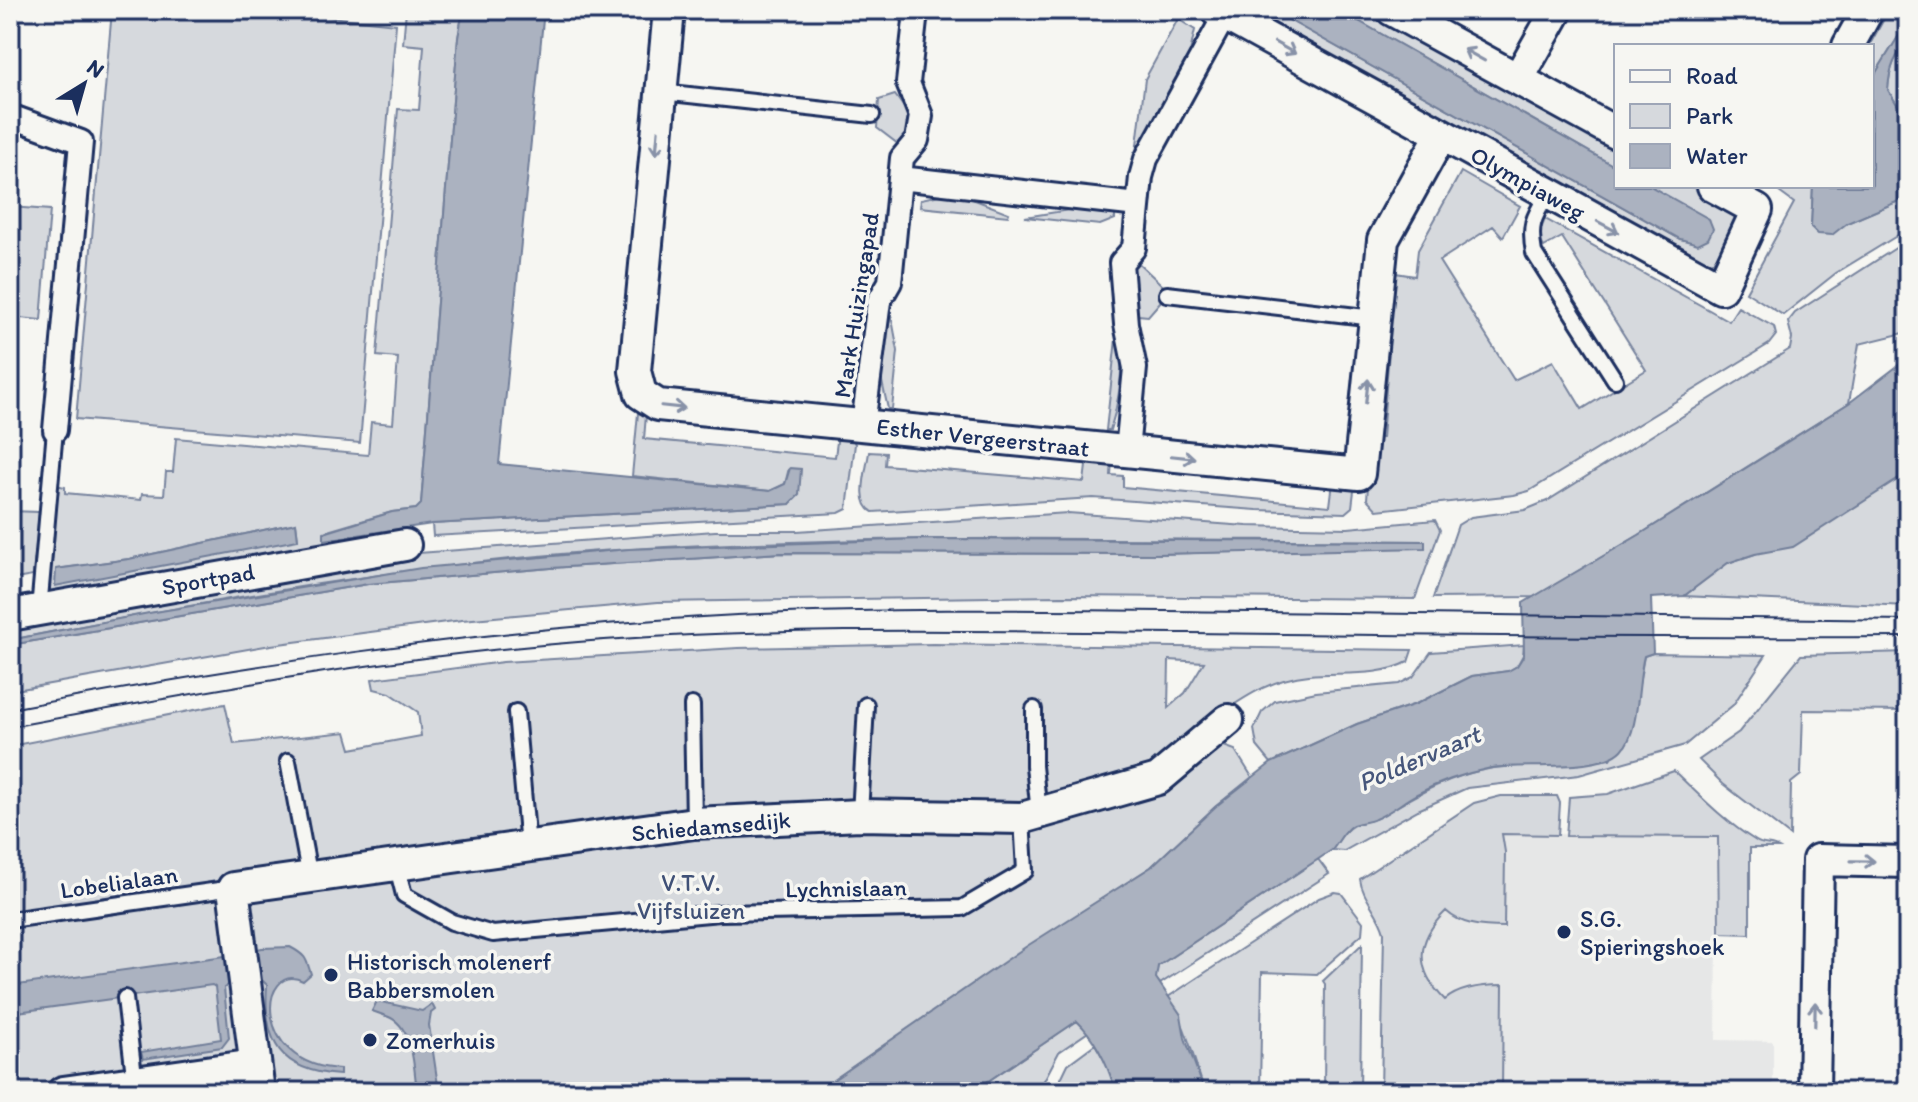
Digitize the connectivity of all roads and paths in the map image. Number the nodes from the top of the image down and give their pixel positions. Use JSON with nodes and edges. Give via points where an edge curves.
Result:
{"nodes":[{"id":1,"x":669,"y":10,"type":"edge"},
{"id":2,"x":912,"y":10,"type":"edge"},
{"id":3,"x":1392,"y":10,"type":"edge"},
{"id":4,"x":1557,"y":10,"type":"edge"},
{"id":5,"x":1868,"y":10,"type":"edge"},
{"id":6,"x":1220,"y":12,"type":"edge"},
{"id":7,"x":1849,"y":44,"type":"edge"},
{"id":8,"x":1518,"y":79,"type":"junction"},
{"id":9,"x":662,"y":92,"type":"junction"},
{"id":10,"x":872,"y":115,"type":"dead end"},
{"id":11,"x":10,"y":116,"type":"edge"},
{"id":12,"x":1614,"y":132,"type":"edge"},
{"id":13,"x":1441,"y":135,"type":"junction"},
{"id":14,"x":900,"y":178,"type":"junction"},
{"id":15,"x":1722,"y":188,"type":"edge"},
{"id":16,"x":1547,"y":195,"type":"junction"},
{"id":17,"x":1764,"y":198,"type":"edge"},
{"id":18,"x":1138,"y":205,"type":"junction"},
{"id":19,"x":1167,"y":294,"type":"dead end"},
{"id":20,"x":1374,"y":318,"type":"junction"},
{"id":21,"x":1615,"y":380,"type":"dead end"},
{"id":22,"x":863,"y":425,"type":"junction"},
{"id":23,"x":55,"y":430,"type":"joint"},
{"id":24,"x":1127,"y":451,"type":"junction"},
{"id":25,"x":405,"y":545,"type":"dead end"},
{"id":26,"x":24,"y":612,"type":"edge"},
{"id":27,"x":692,"y":705,"type":"dead end"},
{"id":28,"x":866,"y":705,"type":"dead end"},
{"id":29,"x":1034,"y":709,"type":"dead end"},
{"id":30,"x":516,"y":712,"type":"dead end"},
{"id":31,"x":1228,"y":720,"type":"dead end"},
{"id":32,"x":288,"y":761,"type":"dead end"},
{"id":33,"x":860,"y":815,"type":"junction"},
{"id":34,"x":1031,"y":816,"type":"junction"},
{"id":35,"x":694,"y":823,"type":"junction"},
{"id":36,"x":528,"y":846,"type":"junction"},
{"id":37,"x":1908,"y":862,"type":"edge"},
{"id":38,"x":397,"y":867,"type":"junction"},
{"id":39,"x":310,"y":878,"type":"junction"},
{"id":40,"x":233,"y":888,"type":"junction"},
{"id":41,"x":10,"y":920,"type":"edge"},
{"id":42,"x":125,"y":998,"type":"dead end"},
{"id":43,"x":257,"y":1079,"type":"edge"},
{"id":44,"x":136,"y":1087,"type":"edge"},
{"id":45,"x":63,"y":1092,"type":"edge"},
{"id":46,"x":1814,"y":1092,"type":"edge"}],
"edges":[{"from":1,"to":9,"type":"street","name":"Esther Vergeerstraat"},
{"from":2,"to":14,"type":"street","name":"Mark Huizingapad","via":[[908,83],[921,116],[917,140],[902,158]]},
{"from":8,"to":3,"type":"street","one_way":true},
{"from":4,"to":8,"type":"street"},
{"from":5,"to":7,"type":"street"},
{"from":6,"to":13,"type":"street","name":"Olympiaweg","one_way":true},
{"from":6,"to":18,"type":"street","via":[[1146,159]]},
{"from":8,"to":12,"type":"street"},
{"from":9,"to":10,"type":"lane"},
{"from":9,"to":22,"type":"street","name":"Esther Vergeerstraat","one_way":true,"via":[[635,371],[641,394],[658,405]]},
{"from":11,"to":23,"type":"street","via":[[81,142]]},
{"from":13,"to":16,"type":"street","name":"Olympiaweg"},
{"from":13,"to":20,"type":"street","name":"Esther Vergeerstraat","via":[[1383,240]]},
{"from":14,"to":18,"type":"street"},
{"from":14,"to":22,"type":"street","name":"Mark Huizingapad","via":[[890,282],[879,301]]},
{"from":15,"to":17,"type":"street","name":"Olympiaweg"},
{"from":16,"to":17,"type":"street","name":"Olympiaweg","one_way":true,"via":[[1721,288]]},
{"from":16,"to":21,"type":"lane","via":[[1530,233],[1534,253]]},
{"from":18,"to":24,"type":"street","via":[[1134,248],[1121,263],[1135,368]]},
{"from":19,"to":20,"type":"lane"},
{"from":24,"to":20,"type":"street","name":"Esther Vergeerstraat","one_way":true,"via":[[1359,474]]},
{"from":22,"to":24,"type":"street","name":"Esther Vergeerstraat"},
{"from":23,"to":26,"type":"lane"},
{"from":25,"to":26,"type":"street","name":"Sportpad"},
{"from":27,"to":35,"type":"lane"},
{"from":28,"to":33,"type":"lane"},
{"from":29,"to":34,"type":"lane"},
{"from":30,"to":36,"type":"lane"},
{"from":31,"to":34,"type":"street","name":"Schiedamsedijk","via":[[1158,779]]},
{"from":32,"to":39,"type":"lane"},
{"from":33,"to":34,"type":"street","name":"Schiedamsedijk"},
{"from":33,"to":35,"type":"street","name":"Schiedamsedijk"},
{"from":34,"to":38,"type":"lane","name":"Lychnislaan","via":[[1025,871],[962,908],[720,913],[493,934],[452,922],[404,895]]},
{"from":35,"to":36,"type":"street","name":"Schiedamsedijk"},
{"from":36,"to":38,"type":"street","name":"Schiedamsedijk"},
{"from":46,"to":37,"type":"street","one_way":true,"via":[[1818,860]]},
{"from":38,"to":39,"type":"street","name":"Schiedamsedijk"},
{"from":39,"to":40,"type":"street","name":"Schiedamsedijk"},
{"from":40,"to":41,"type":"lane","name":"Lobelialaan"},
{"from":40,"to":43,"type":"street"},
{"from":42,"to":44,"type":"lane"},
{"from":43,"to":44,"type":"street"},
{"from":44,"to":45,"type":"street"}]}
